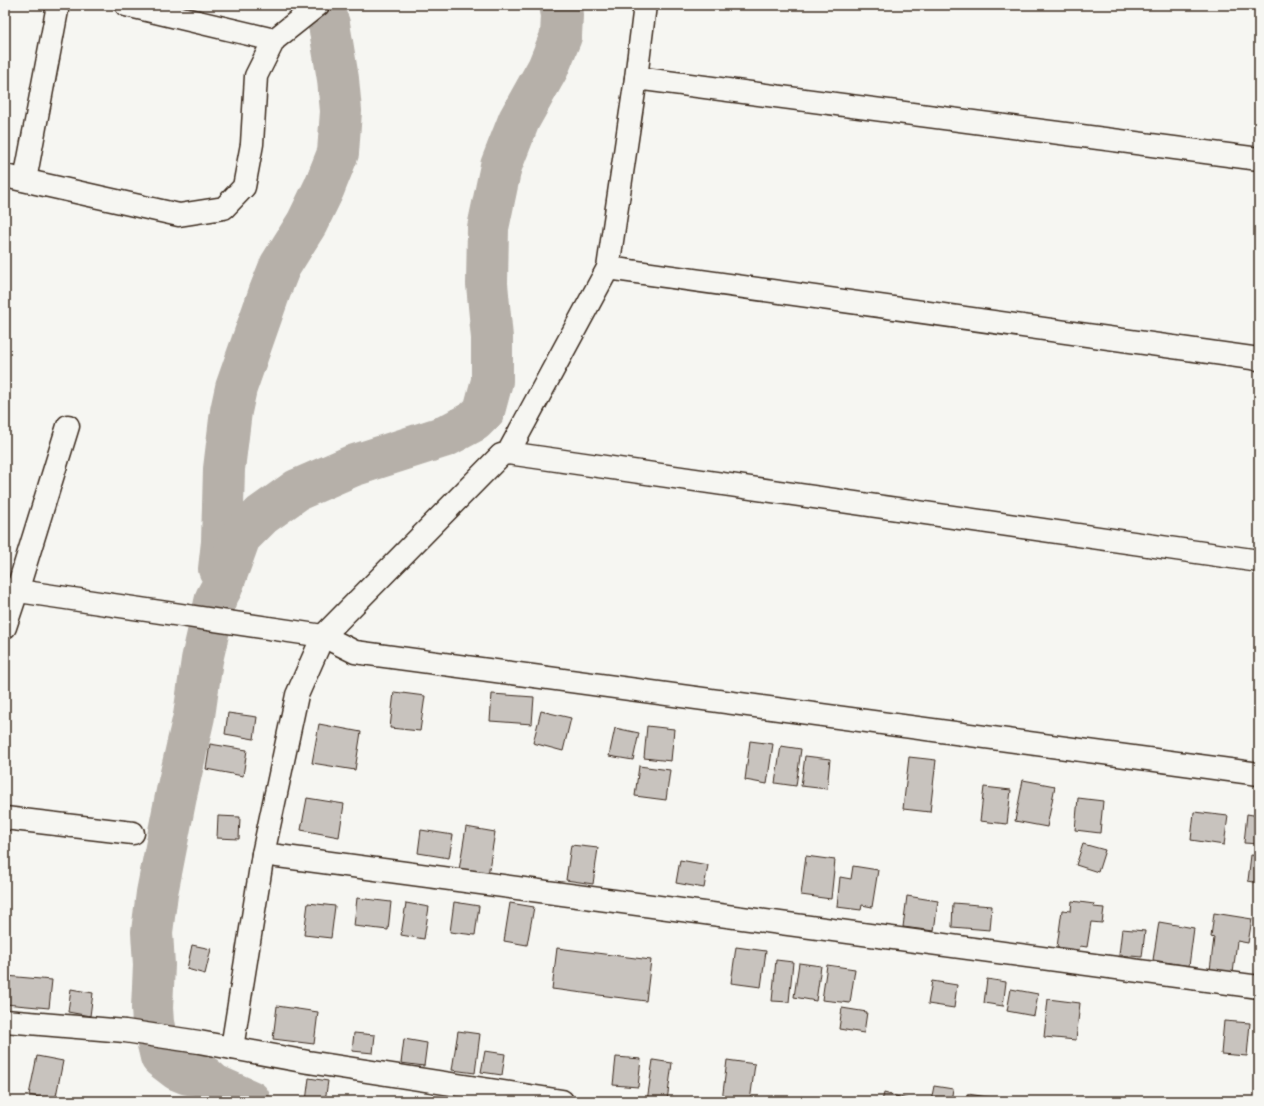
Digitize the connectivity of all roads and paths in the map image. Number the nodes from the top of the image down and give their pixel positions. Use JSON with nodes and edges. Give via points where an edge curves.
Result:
{"nodes":[{"id":1,"x":58,"y":5,"type":"edge"},
{"id":2,"x":126,"y":5,"type":"edge"},
{"id":3,"x":645,"y":5,"type":"edge"},
{"id":4,"x":314,"y":9,"type":"edge"},
{"id":5,"x":274,"y":40,"type":"junction"},
{"id":6,"x":636,"y":78,"type":"junction"},
{"id":7,"x":1259,"y":159,"type":"edge"},
{"id":8,"x":15,"y":178,"type":"edge"},
{"id":9,"x":608,"y":268,"type":"junction"},
{"id":10,"x":1259,"y":359,"type":"edge"},
{"id":11,"x":68,"y":426,"type":"dead end"},
{"id":12,"x":508,"y":453,"type":"junction"},
{"id":13,"x":1259,"y":561,"type":"edge"},
{"id":14,"x":11,"y":590,"type":"edge"},
{"id":15,"x":5,"y":627,"type":"edge"},
{"id":16,"x":323,"y":636,"type":"junction"},
{"id":17,"x":1259,"y":774,"type":"edge"},
{"id":18,"x":5,"y":818,"type":"edge"},
{"id":19,"x":133,"y":833,"type":"dead end"},
{"id":20,"x":263,"y":854,"type":"junction"},
{"id":21,"x":1259,"y":987,"type":"edge"},
{"id":22,"x":5,"y":1021,"type":"edge"},
{"id":23,"x":232,"y":1048,"type":"junction"},
{"id":24,"x":562,"y":1101,"type":"edge"}],
"edges":[{"from":1,"to":8,"type":"street"},
{"from":2,"to":5,"type":"street"},
{"from":3,"to":6,"type":"street"},
{"from":4,"to":5,"type":"street"},
{"from":5,"to":8,"type":"street","via":[[256,76],[252,144],[244,187],[224,208],[179,215]]},
{"from":6,"to":7,"type":"street"},
{"from":6,"to":9,"type":"street"},
{"from":9,"to":10,"type":"street"},
{"from":9,"to":12,"type":"street"},
{"from":11,"to":14,"type":"street"},
{"from":12,"to":13,"type":"street"},
{"from":12,"to":16,"type":"street","via":[[502,455]]},
{"from":14,"to":15,"type":"street"},
{"from":14,"to":16,"type":"street"},
{"from":16,"to":17,"type":"street","via":[[355,652]]},
{"from":16,"to":20,"type":"street","via":[[297,696]]},
{"from":18,"to":19,"type":"street"},
{"from":20,"to":21,"type":"street"},
{"from":20,"to":23,"type":"street"},
{"from":22,"to":23,"type":"street","via":[[125,1032]]},
{"from":23,"to":24,"type":"street"}]}
